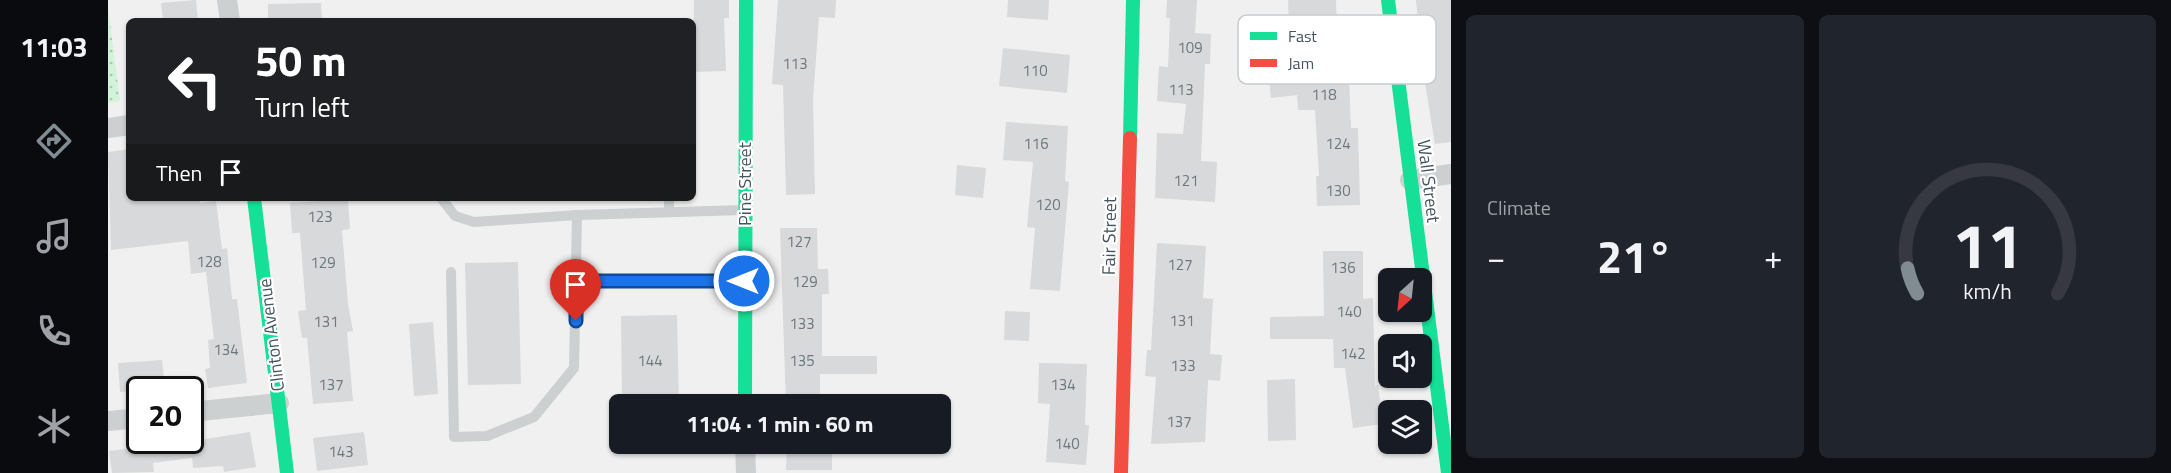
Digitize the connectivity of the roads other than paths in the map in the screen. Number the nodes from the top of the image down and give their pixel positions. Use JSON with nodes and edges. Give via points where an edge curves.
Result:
{"nodes":[{"id":1,"x":227,"y":0,"type":"edge"},
{"id":2,"x":746,"y":0,"type":"edge"},
{"id":3,"x":1133,"y":0,"type":"edge"},
{"id":4,"x":1388,"y":0,"type":"edge"},
{"id":5,"x":1390,"y":15,"type":"edge"},
{"id":6,"x":230,"y":18,"type":"edge"},
{"id":7,"x":1398,"y":84,"type":"edge"},
{"id":8,"x":126,"y":125,"type":"edge"},
{"id":9,"x":108,"y":128,"type":"edge"},
{"id":10,"x":1451,"y":174,"type":"edge"},
{"id":11,"x":1410,"y":180,"type":"junction"},
{"id":12,"x":254,"y":201,"type":"edge"},
{"id":13,"x":443,"y":201,"type":"edge"},
{"id":14,"x":669,"y":201,"type":"edge"},
{"id":15,"x":744,"y":210,"type":"junction"},
{"id":16,"x":669,"y":212,"type":"junction"},
{"id":17,"x":577,"y":215,"type":"junction"},
{"id":18,"x":451,"y":272,"type":"dead end"},
{"id":19,"x":576,"y":281,"type":"junction"},
{"id":20,"x":744,"y":281,"type":"junction"},
{"id":21,"x":745,"y":394,"type":"edge"},
{"id":22,"x":279,"y":403,"type":"junction"},
{"id":23,"x":204,"y":411,"type":"edge"},
{"id":24,"x":126,"y":419,"type":"edge"},
{"id":25,"x":108,"y":421,"type":"edge"},
{"id":26,"x":746,"y":454,"type":"edge"},
{"id":27,"x":287,"y":473,"type":"edge"},
{"id":28,"x":746,"y":473,"type":"edge"},
{"id":29,"x":1122,"y":473,"type":"edge"},
{"id":30,"x":1448,"y":473,"type":"edge"}],
"edges":[{"from":1,"to":6,"type":"street"},
{"from":2,"to":15,"type":"street","name":"Pine Street"},
{"from":3,"to":29,"type":"street","name":"Fair Street"},
{"from":4,"to":5,"type":"street","name":"Wall Street"},
{"from":7,"to":11,"type":"street","name":"Wall Street"},
{"from":8,"to":9,"type":"street"},
{"from":10,"to":11,"type":"street"},
{"from":11,"to":30,"type":"street","name":"Wall Street"},
{"from":12,"to":22,"type":"street","name":"Clinton Avenue"},
{"from":13,"to":17,"type":"lane","via":[[455,216],[474,222]]},
{"from":14,"to":16,"type":"lane"},
{"from":15,"to":16,"type":"lane"},
{"from":15,"to":20,"type":"street","name":"Pine Street"},
{"from":16,"to":17,"type":"lane"},
{"from":17,"to":19,"type":"lane"},
{"from":18,"to":19,"type":"lane","via":[[454,437],[487,436],[534,417],[574,368]]},
{"from":19,"to":20,"type":"lane"},
{"from":20,"to":21,"type":"street","name":"Pine Street"},
{"from":22,"to":23,"type":"street"},
{"from":22,"to":27,"type":"street","name":"Clinton Avenue"},
{"from":24,"to":25,"type":"street"},
{"from":26,"to":28,"type":"street"}]}
